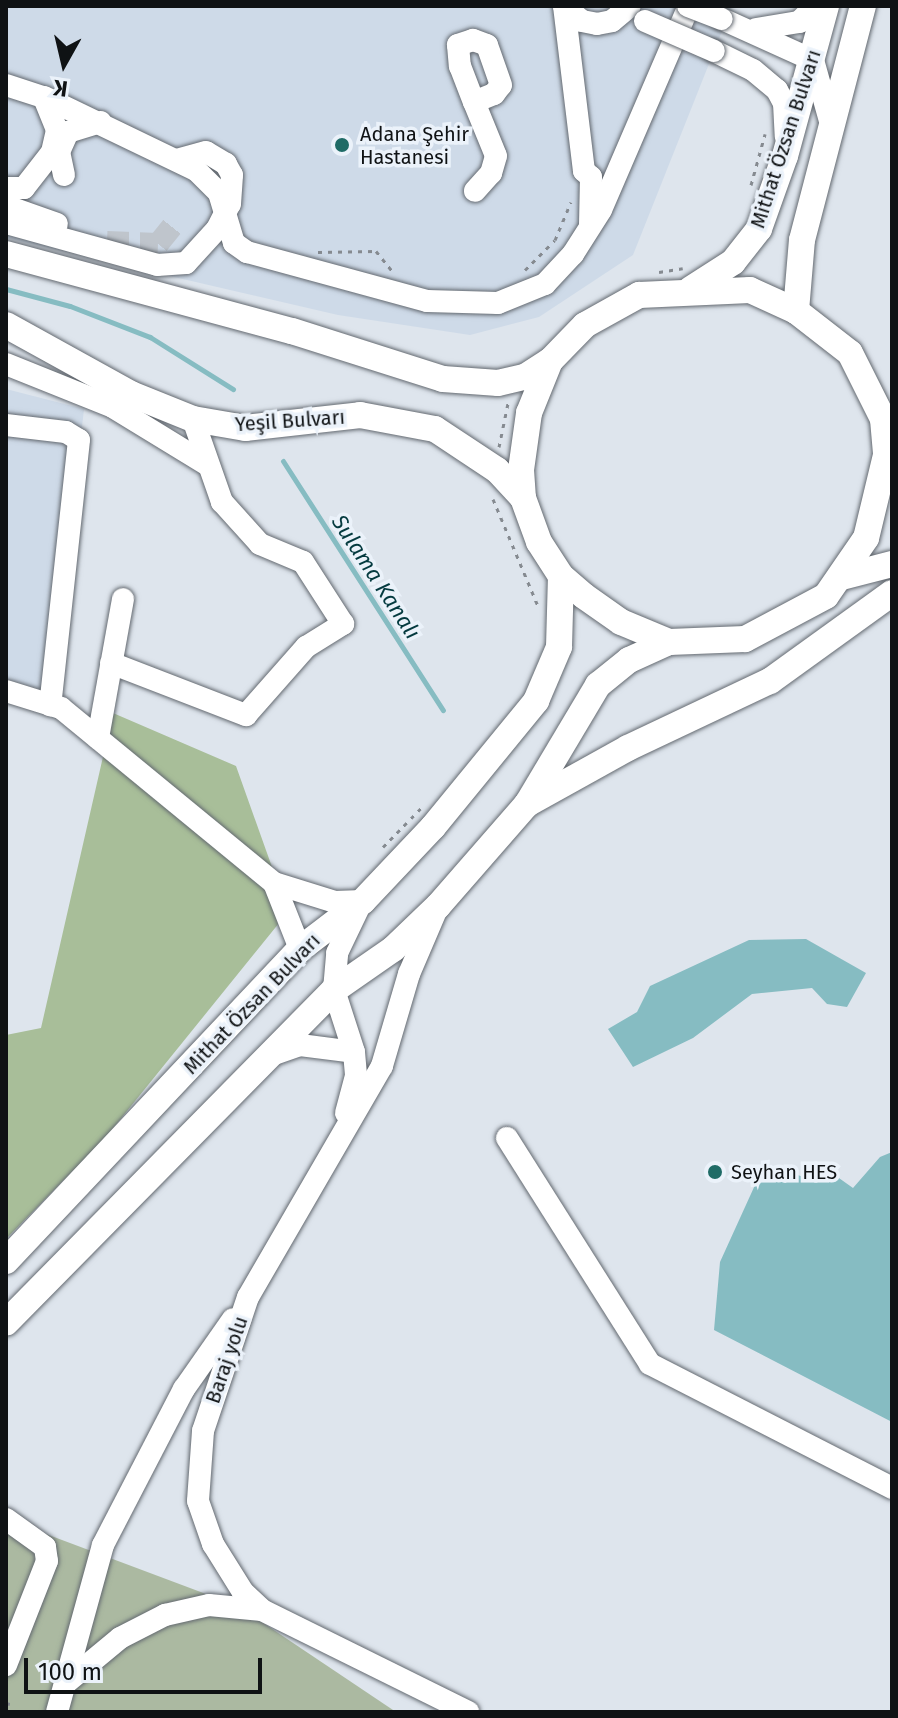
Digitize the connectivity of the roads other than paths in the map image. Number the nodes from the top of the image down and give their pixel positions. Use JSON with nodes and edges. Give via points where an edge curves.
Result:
{"nodes":[{"id":1,"x":564,"y":6,"type":"edge"},
{"id":2,"x":688,"y":6,"type":"edge"},
{"id":3,"x":815,"y":6,"type":"edge"},
{"id":4,"x":826,"y":6,"type":"edge"},
{"id":5,"x":863,"y":6,"type":"edge"},
{"id":6,"x":633,"y":13,"type":"edge"},
{"id":7,"x":722,"y":19,"type":"junction"},
{"id":8,"x":813,"y":60,"type":"junction"},
{"id":9,"x":6,"y":85,"type":"edge"},
{"id":10,"x":44,"y":97,"type":"junction"},
{"id":11,"x":474,"y":102,"type":"dead end"},
{"id":12,"x":830,"y":121,"type":"junction"},
{"id":13,"x":100,"y":122,"type":"junction"},
{"id":14,"x":785,"y":156,"type":"junction"},
{"id":15,"x":64,"y":175,"type":"dead end"},
{"id":16,"x":6,"y":188,"type":"edge"},
{"id":17,"x":475,"y":191,"type":"dead end"},
{"id":18,"x":6,"y":206,"type":"edge"},
{"id":19,"x":223,"y":215,"type":"junction"},
{"id":20,"x":6,"y":223,"type":"edge"},
{"id":21,"x":590,"y":228,"type":"junction"},
{"id":22,"x":107,"y":242,"type":"tunnel mouth"},
{"id":23,"x":6,"y":254,"type":"edge"},
{"id":24,"x":692,"y":277,"type":"junction"},
{"id":25,"x":796,"y":311,"type":"junction"},
{"id":26,"x":6,"y":325,"type":"edge"},
{"id":27,"x":550,"y":361,"type":"junction"},
{"id":28,"x":6,"y":364,"type":"edge"},
{"id":29,"x":193,"y":419,"type":"junction"},
{"id":30,"x":6,"y":425,"type":"edge"},
{"id":31,"x":889,"y":459,"type":"edge"},
{"id":32,"x":206,"y":464,"type":"junction"},
{"id":33,"x":523,"y":498,"type":"junction"},
{"id":34,"x":892,"y":564,"type":"edge"},
{"id":35,"x":561,"y":576,"type":"junction"},
{"id":36,"x":842,"y":577,"type":"junction"},
{"id":37,"x":892,"y":593,"type":"edge"},
{"id":38,"x":123,"y":599,"type":"dead end"},
{"id":39,"x":669,"y":642,"type":"junction"},
{"id":40,"x":111,"y":663,"type":"junction"},
{"id":41,"x":6,"y":691,"type":"edge"},
{"id":42,"x":50,"y":705,"type":"junction"},
{"id":43,"x":98,"y":738,"type":"junction"},
{"id":44,"x":527,"y":804,"type":"junction"},
{"id":45,"x":274,"y":883,"type":"junction"},
{"id":46,"x":363,"y":901,"type":"junction"},
{"id":47,"x":438,"y":906,"type":"junction"},
{"id":48,"x":300,"y":949,"type":"junction"},
{"id":49,"x":334,"y":990,"type":"junction"},
{"id":50,"x":354,"y":1052,"type":"junction"},
{"id":51,"x":270,"y":1056,"type":"junction"},
{"id":52,"x":507,"y":1138,"type":"dead end"},
{"id":53,"x":339,"y":1141,"type":"junction"},
{"id":54,"x":6,"y":1261,"type":"edge"},
{"id":55,"x":248,"y":1297,"type":"junction"},
{"id":56,"x":6,"y":1323,"type":"edge"},
{"id":57,"x":892,"y":1488,"type":"edge"},
{"id":58,"x":6,"y":1519,"type":"edge"},
{"id":59,"x":262,"y":1610,"type":"junction"},
{"id":60,"x":6,"y":1665,"type":"edge"},
{"id":61,"x":67,"y":1682,"type":"junction"},
{"id":62,"x":57,"y":1712,"type":"edge"},
{"id":63,"x":468,"y":1712,"type":"edge"}],
"edges":[{"from":1,"to":6,"type":"street","via":[[582,21],[597,24]]},
{"from":1,"to":21,"type":"street","via":[[584,171],[591,177]]},
{"from":2,"to":7,"type":"street","bridge":true},
{"from":2,"to":21,"type":"street","via":[[658,86]]},
{"from":3,"to":7,"type":"street","via":[[799,22],[779,29]]},
{"from":4,"to":8,"type":"main road","name":"Mithat Özsan Bulvarı"},
{"from":5,"to":12,"type":"main road","name":"Mithat Özsan Bulvarı"},
{"from":6,"to":14,"type":"street","bridge":true,"via":[[753,70],[777,90],[787,123]]},
{"from":7,"to":8,"type":"street"},
{"from":8,"to":12,"type":"street"},
{"from":8,"to":14,"type":"main road","name":"Mithat Özsan Bulvarı"},
{"from":9,"to":10,"type":"street"},
{"from":10,"to":13,"type":"street"},
{"from":10,"to":16,"type":"street","via":[[57,130],[52,152],[24,188]]},
{"from":11,"to":17,"type":"street","via":[[496,156],[491,173]]},
{"from":12,"to":25,"type":"main road","name":"Mithat Özsan Bulvarı","via":[[802,240]]},
{"from":13,"to":15,"type":"street","via":[[77,127],[62,141]]},
{"from":13,"to":19,"type":"street","via":[[176,160],[206,152],[226,164],[233,190]]},
{"from":14,"to":24,"type":"main road","name":"Mithat Özsan Bulvarı","via":[[750,245]]},
{"from":18,"to":22,"type":"street"},
{"from":19,"to":20,"type":"street","via":[[205,248],[176,266]]},
{"from":19,"to":21,"type":"street","via":[[234,243],[247,252],[455,305],[498,303],[545,284]]},
{"from":23,"to":27,"type":"main road","via":[[176,298],[443,379],[498,383],[525,377]]},
{"from":24,"to":25,"type":"main road","via":[[750,290]]},
{"from":24,"to":27,"type":"main road","via":[[608,308]]},
{"from":25,"to":31,"type":"main road","via":[[850,353],[883,419]]},
{"from":26,"to":29,"type":"main road","name":"Yeşil Bulvarı","via":[[131,394]]},
{"from":27,"to":33,"type":"main road","via":[[529,413]]},
{"from":28,"to":32,"type":"street","via":[[113,407]]},
{"from":29,"to":32,"type":"street"},
{"from":29,"to":33,"type":"main road","name":"Yeşil Bulvarı","via":[[245,428],[360,415],[405,420],[464,445]]},
{"from":30,"to":42,"type":"street","via":[[66,432],[79,440]]},
{"from":31,"to":36,"type":"main road","via":[[866,538]]},
{"from":32,"to":40,"type":"street","via":[[222,502],[239,523],[260,544],[303,562],[343,624],[306,647],[246,715]]},
{"from":33,"to":35,"type":"main road","via":[[539,542]]},
{"from":34,"to":36,"type":"main road"},
{"from":35,"to":39,"type":"main road","via":[[621,622]]},
{"from":35,"to":46,"type":"main road","name":"Mithat Özsan Bulvarı","via":[[559,647],[543,689],[433,827]]},
{"from":36,"to":39,"type":"main road","via":[[826,596],[745,639]]},
{"from":37,"to":44,"type":"main road","via":[[770,681],[628,748]]},
{"from":38,"to":40,"type":"street"},
{"from":39,"to":44,"type":"main road","via":[[629,660],[598,685]]},
{"from":40,"to":43,"type":"street"},
{"from":41,"to":42,"type":"street"},
{"from":42,"to":43,"type":"street"},
{"from":43,"to":45,"type":"street"},
{"from":44,"to":47,"type":"main road"},
{"from":45,"to":46,"type":"street","via":[[335,902]]},
{"from":45,"to":48,"type":"street"},
{"from":46,"to":48,"type":"main road","name":"Mithat Özsan Bulvarı"},
{"from":46,"to":49,"type":"street","via":[[337,953]]},
{"from":47,"to":49,"type":"main road","via":[[393,949]]},
{"from":47,"to":53,"type":"street","name":"Baraj yolu","via":[[409,974],[382,1066]]},
{"from":48,"to":54,"type":"main road","name":"Mithat Özsan Bulvarı"},
{"from":49,"to":50,"type":"street"},
{"from":49,"to":51,"type":"main road"},
{"from":50,"to":51,"type":"street","via":[[300,1045]]},
{"from":50,"to":53,"type":"street","via":[[356,1075]]},
{"from":51,"to":56,"type":"main road"},
{"from":52,"to":57,"type":"street","via":[[650,1364]]},
{"from":53,"to":55,"type":"street","name":"Baraj yolu"},
{"from":55,"to":59,"type":"street","name":"Baraj yolu","via":[[203,1431],[198,1501],[213,1544],[243,1592]]},
{"from":55,"to":61,"type":"street","via":[[184,1389],[103,1545]]},
{"from":58,"to":60,"type":"street","via":[[45,1547],[47,1561]]},
{"from":59,"to":61,"type":"street","via":[[209,1605],[165,1615],[120,1638]]},
{"from":59,"to":63,"type":"street","name":"Baraj yolu"},
{"from":61,"to":62,"type":"street"}]}
